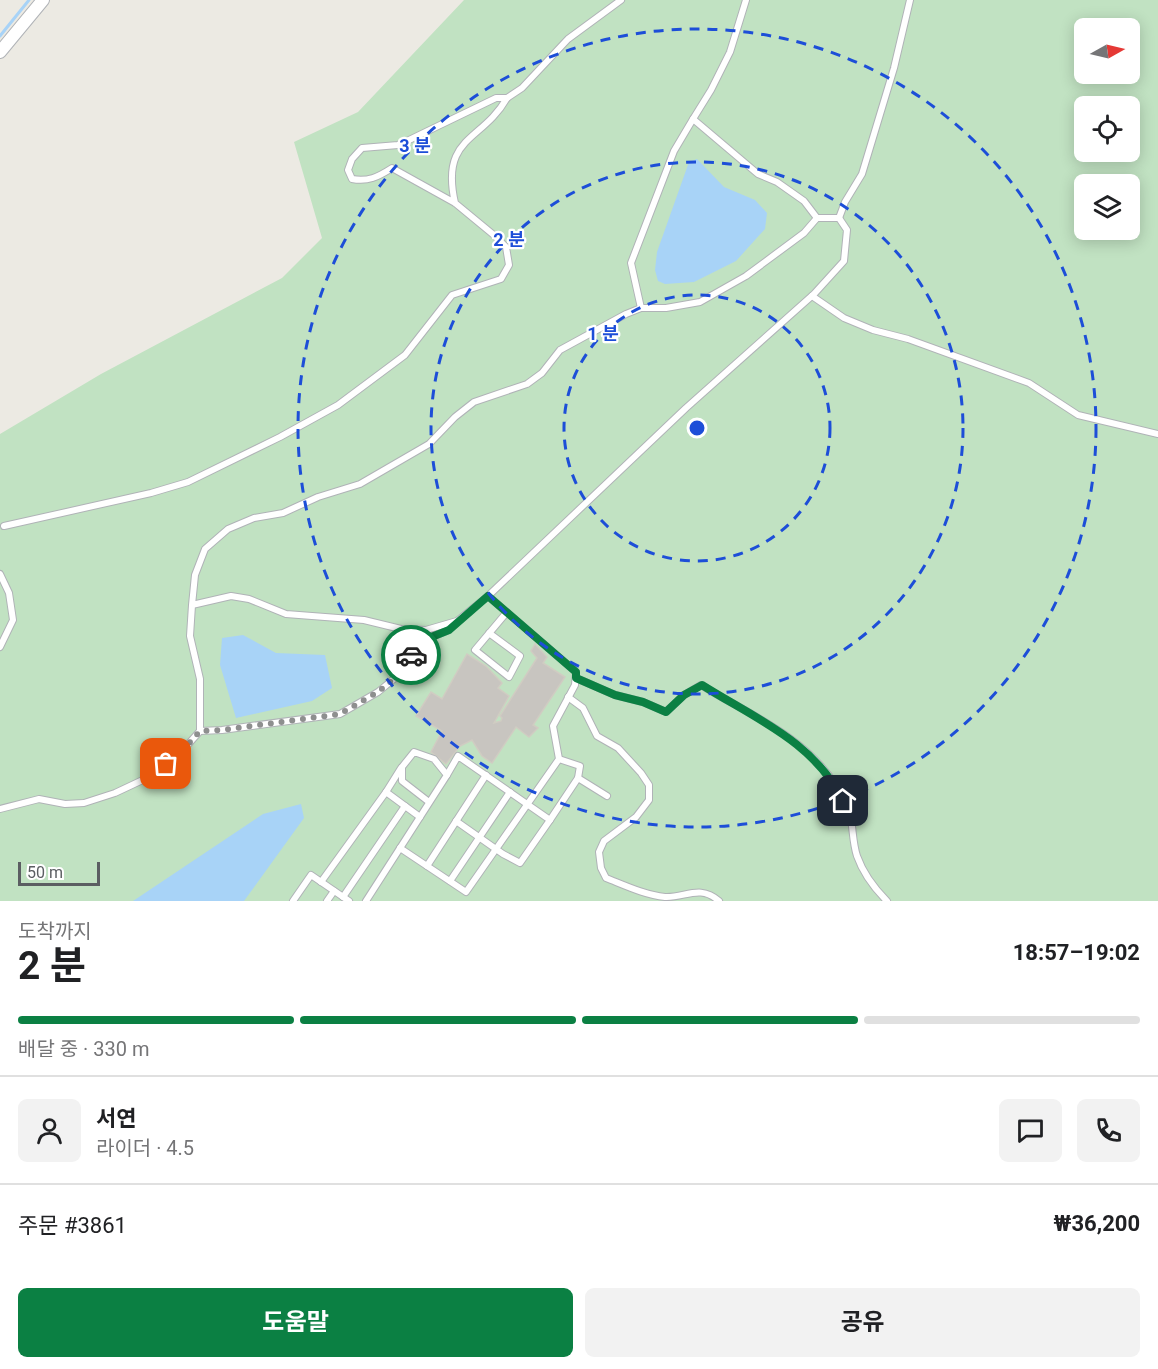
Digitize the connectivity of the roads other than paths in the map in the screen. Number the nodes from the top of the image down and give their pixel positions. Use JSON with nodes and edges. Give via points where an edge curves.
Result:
{"nodes":[{"id":1,"x":43,"y":0,"type":"edge"},
{"id":2,"x":621,"y":0,"type":"edge"},
{"id":3,"x":746,"y":0,"type":"edge"},
{"id":4,"x":910,"y":0,"type":"edge"},
{"id":5,"x":0,"y":51,"type":"edge"},
{"id":6,"x":507,"y":98,"type":"junction"},
{"id":7,"x":693,"y":119,"type":"junction"},
{"id":8,"x":455,"y":203,"type":"junction"},
{"id":9,"x":817,"y":218,"type":"junction"},
{"id":10,"x":839,"y":218,"type":"junction"},
{"id":11,"x":812,"y":296,"type":"junction"},
{"id":12,"x":641,"y":308,"type":"junction"},
{"id":13,"x":1158,"y":434,"type":"edge"},
{"id":14,"x":1,"y":528,"type":"edge"},
{"id":15,"x":1,"y":578,"type":"edge"},
{"id":16,"x":488,"y":596,"type":"junction"},
{"id":17,"x":192,"y":605,"type":"junction"},
{"id":18,"x":507,"y":612,"type":"junction"},
{"id":19,"x":459,"y":620,"type":"junction"},
{"id":20,"x":489,"y":633,"type":"junction"},
{"id":21,"x":0,"y":647,"type":"edge"},
{"id":22,"x":576,"y":678,"type":"junction"},
{"id":23,"x":568,"y":697,"type":"junction"},
{"id":24,"x":200,"y":731,"type":"junction"},
{"id":25,"x":558,"y":759,"type":"junction"},
{"id":26,"x":402,"y":767,"type":"junction"},
{"id":27,"x":447,"y":775,"type":"junction"},
{"id":28,"x":486,"y":775,"type":"junction"},
{"id":29,"x":578,"y":778,"type":"junction"},
{"id":30,"x":386,"y":792,"type":"junction"},
{"id":31,"x":510,"y":792,"type":"junction"},
{"id":32,"x":607,"y":796,"type":"dead end"},
{"id":33,"x":429,"y":802,"type":"junction"},
{"id":34,"x":528,"y":804,"type":"junction"},
{"id":35,"x":405,"y":806,"type":"junction"},
{"id":36,"x":0,"y":808,"type":"edge"},
{"id":37,"x":420,"y":817,"type":"junction"},
{"id":38,"x":550,"y":820,"type":"junction"},
{"id":39,"x":456,"y":821,"type":"junction"},
{"id":40,"x":479,"y":837,"type":"junction"},
{"id":41,"x":400,"y":848,"type":"junction"},
{"id":42,"x":496,"y":849,"type":"junction"},
{"id":43,"x":427,"y":866,"type":"junction"},
{"id":44,"x":321,"y":882,"type":"junction"},
{"id":45,"x":450,"y":882,"type":"junction"},
{"id":46,"x":334,"y":891,"type":"junction"},
{"id":47,"x":346,"y":899,"type":"edge"},
{"id":48,"x":293,"y":901,"type":"edge"},
{"id":49,"x":327,"y":901,"type":"edge"},
{"id":50,"x":366,"y":901,"type":"edge"},
{"id":51,"x":719,"y":901,"type":"edge"},
{"id":52,"x":887,"y":901,"type":"edge"}],
"edges":[{"from":1,"to":5,"type":"street"},
{"from":2,"to":6,"type":"lane","via":[[568,39],[522,88]]},
{"from":3,"to":7,"type":"lane","via":[[730,52]]},
{"from":4,"to":10,"type":"lane","via":[[862,174]]},
{"from":6,"to":8,"type":"lane","via":[[501,110],[463,142],[452,168]]},
{"from":6,"to":8,"type":"lane","via":[[496,98],[398,145],[362,148],[352,159],[348,170],[352,179],[375,179],[392,168]]},
{"from":7,"to":9,"type":"lane","via":[[758,174],[804,201]]},
{"from":7,"to":12,"type":"lane","via":[[674,151],[631,263]]},
{"from":8,"to":14,"type":"lane","via":[[506,247],[509,265],[501,279],[452,295],[405,355],[338,405],[188,482]]},
{"from":9,"to":10,"type":"lane"},
{"from":9,"to":12,"type":"lane","via":[[804,233],[747,276],[700,302]]},
{"from":10,"to":11,"type":"lane","via":[[848,230],[844,261]]},
{"from":11,"to":13,"type":"lane","via":[[844,318],[873,330],[1022,380],[1078,415]]},
{"from":11,"to":16,"type":"lane","via":[[686,408]]},
{"from":12,"to":17,"type":"lane","via":[[560,350],[542,373],[527,384],[474,402],[429,444],[360,484],[228,530],[205,549],[195,575]]},
{"from":15,"to":21,"type":"lane","via":[[9,593],[14,620]]},
{"from":16,"to":18,"type":"lane"},
{"from":16,"to":19,"type":"lane"},
{"from":17,"to":19,"type":"lane","via":[[231,596],[286,614],[364,620],[401,629],[426,630]]},
{"from":17,"to":24,"type":"lane","via":[[190,636],[200,679]]},
{"from":18,"to":20,"type":"lane"},
{"from":18,"to":22,"type":"lane","via":[[576,672]]},
{"from":19,"to":24,"type":"lane","via":[[449,630],[424,640],[395,678],[378,692],[340,714]]},
{"from":20,"to":20,"type":"lane","via":[[475,650],[509,677],[520,656]]},
{"from":22,"to":23,"type":"lane"},
{"from":22,"to":52,"type":"lane","via":[[666,712],[702,685],[783,733],[815,760],[836,786],[850,817],[857,856],[873,887]]},
{"from":23,"to":25,"type":"lane","via":[[553,726]]},
{"from":23,"to":51,"type":"lane","via":[[584,708],[597,736],[618,748],[649,785],[649,800],[636,817],[601,847],[600,860],[606,878],[666,897],[704,892]]},
{"from":24,"to":36,"type":"lane","via":[[149,777],[115,793],[84,803],[65,804],[39,798]]},
{"from":25,"to":29,"type":"lane","via":[[580,766]]},
{"from":25,"to":34,"type":"lane"},
{"from":26,"to":27,"type":"lane","via":[[414,752],[434,759]]},
{"from":26,"to":30,"type":"lane"},
{"from":26,"to":33,"type":"lane","via":[[402,781]]},
{"from":27,"to":28,"type":"lane","via":[[458,756]]},
{"from":27,"to":33,"type":"lane"},
{"from":28,"to":31,"type":"lane"},
{"from":28,"to":39,"type":"lane"},
{"from":29,"to":32,"type":"lane"},
{"from":29,"to":38,"type":"lane"},
{"from":30,"to":35,"type":"lane"},
{"from":30,"to":44,"type":"lane"},
{"from":31,"to":34,"type":"lane"},
{"from":31,"to":40,"type":"lane"},
{"from":33,"to":37,"type":"lane"},
{"from":34,"to":38,"type":"lane"},
{"from":34,"to":42,"type":"lane"},
{"from":35,"to":37,"type":"lane"},
{"from":35,"to":47,"type":"lane"},
{"from":37,"to":41,"type":"lane"},
{"from":38,"to":42,"type":"lane","via":[[520,863]]},
{"from":39,"to":40,"type":"lane"},
{"from":39,"to":43,"type":"lane"},
{"from":40,"to":42,"type":"lane"},
{"from":40,"to":45,"type":"lane"},
{"from":41,"to":43,"type":"lane"},
{"from":41,"to":50,"type":"lane"},
{"from":42,"to":45,"type":"lane","via":[[466,892]]},
{"from":43,"to":45,"type":"lane"},
{"from":44,"to":46,"type":"lane"},
{"from":44,"to":48,"type":"lane","via":[[311,875]]},
{"from":46,"to":47,"type":"lane"},
{"from":46,"to":49,"type":"lane"}]}
